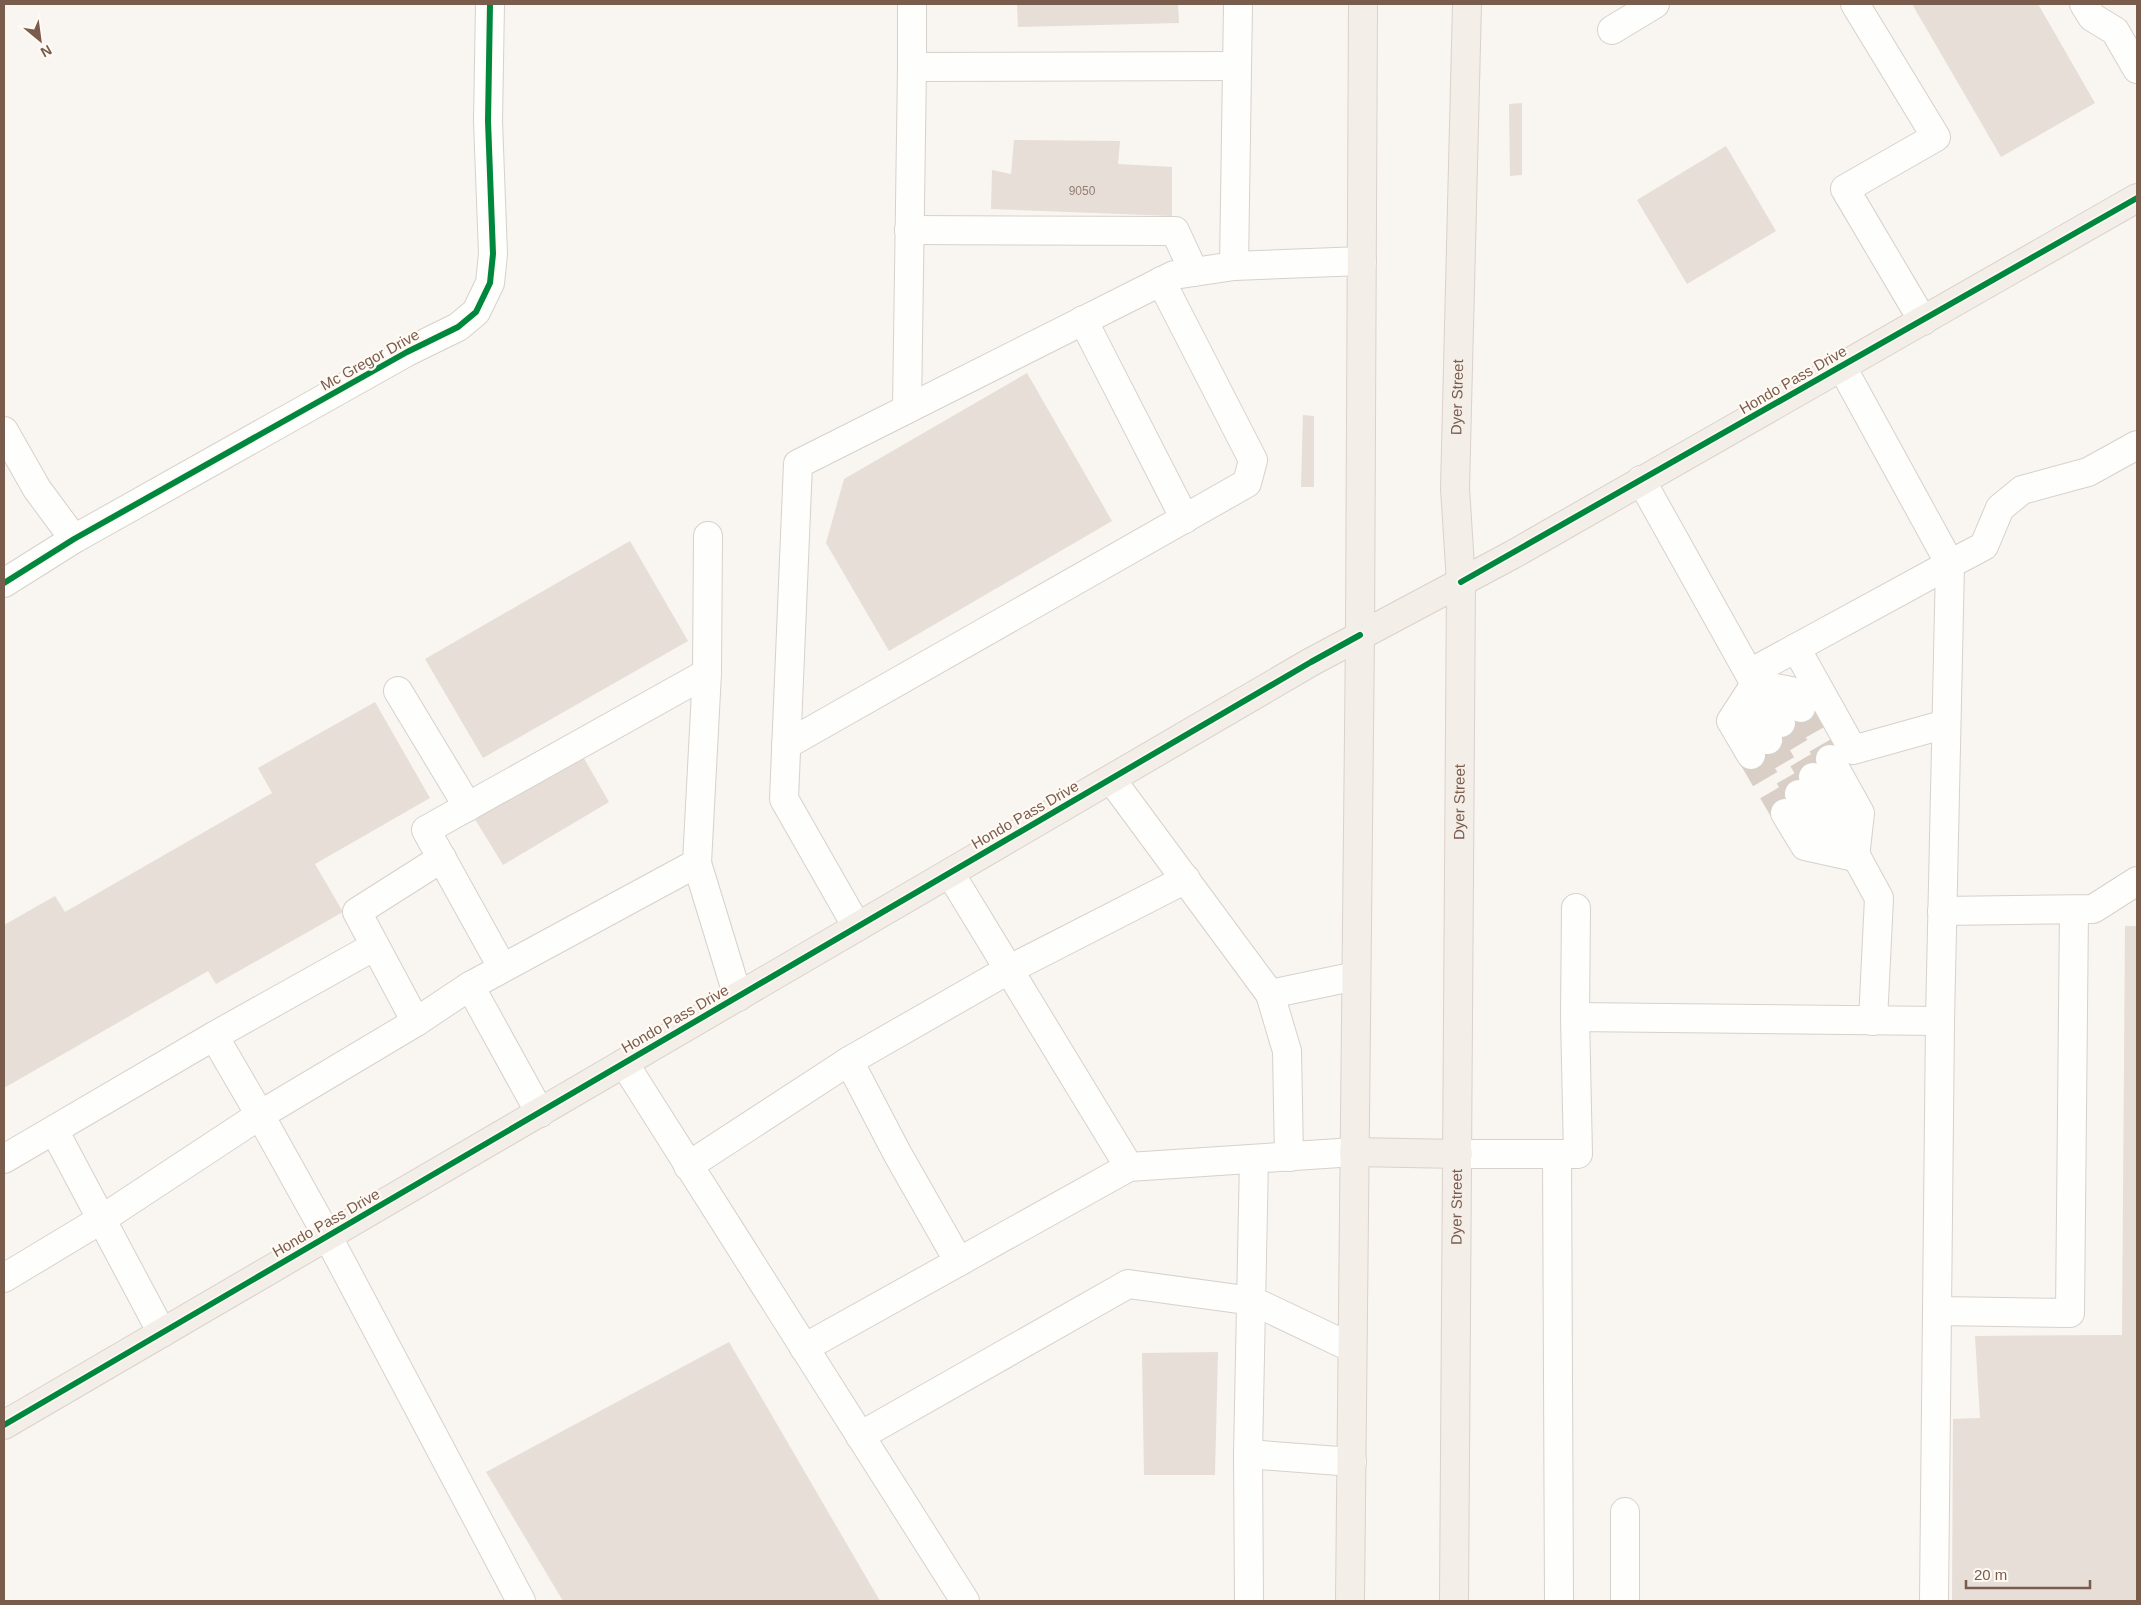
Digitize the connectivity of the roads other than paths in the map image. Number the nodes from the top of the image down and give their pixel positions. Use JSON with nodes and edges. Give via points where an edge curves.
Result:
{"nodes":[{"id":1,"x":490,"y":4,"type":"edge"},
{"id":2,"x":912,"y":4,"type":"edge"},
{"id":3,"x":1238,"y":4,"type":"edge"},
{"id":4,"x":1363,"y":4,"type":"edge"},
{"id":5,"x":1467,"y":4,"type":"edge"},
{"id":6,"x":1655,"y":4,"type":"edge"},
{"id":7,"x":1855,"y":4,"type":"edge"},
{"id":8,"x":2084,"y":4,"type":"edge"},
{"id":9,"x":2114,"y":4,"type":"edge"},
{"id":10,"x":1612,"y":30,"type":"dead end"},
{"id":11,"x":2115,"y":31,"type":"junction"},
{"id":12,"x":1237,"y":66,"type":"junction"},
{"id":13,"x":912,"y":67,"type":"junction"},
{"id":14,"x":2137,"y":69,"type":"edge"},
{"id":15,"x":2137,"y":198,"type":"edge"},
{"id":16,"x":909,"y":230,"type":"junction"},
{"id":17,"x":1362,"y":261,"type":"junction"},
{"id":18,"x":1234,"y":266,"type":"junction"},
{"id":19,"x":1194,"y":272,"type":"junction"},
{"id":20,"x":1161,"y":281,"type":"junction"},
{"id":21,"x":1083,"y":320,"type":"junction"},
{"id":22,"x":1923,"y":321,"type":"junction"},
{"id":23,"x":1842,"y":367,"type":"junction"},
{"id":24,"x":907,"y":409,"type":"junction"},
{"id":25,"x":4,"y":431,"type":"edge"},
{"id":26,"x":2137,"y":445,"type":"edge"},
{"id":27,"x":1642,"y":480,"type":"junction"},
{"id":28,"x":1185,"y":519,"type":"junction"},
{"id":29,"x":708,"y":536,"type":"dead end"},
{"id":30,"x":74,"y":539,"type":"junction"},
{"id":31,"x":1950,"y":564,"type":"junction"},
{"id":32,"x":1461,"y":582,"type":"junction"},
{"id":33,"x":4,"y":583,"type":"edge"},
{"id":34,"x":1360,"y":636,"type":"junction"},
{"id":35,"x":1796,"y":648,"type":"junction"},
{"id":36,"x":706,"y":673,"type":"junction"},
{"id":37,"x":1752,"y":678,"type":"junction"},
{"id":38,"x":398,"y":691,"type":"dead end"},
{"id":39,"x":1946,"y":724,"type":"junction"},
{"id":40,"x":786,"y":745,"type":"junction"},
{"id":41,"x":1111,"y":779,"type":"junction"},
{"id":42,"x":468,"y":807,"type":"junction"},
{"id":43,"x":1855,"y":857,"type":"junction"},
{"id":44,"x":442,"y":858,"type":"junction"},
{"id":45,"x":697,"y":863,"type":"junction"},
{"id":46,"x":950,"y":873,"type":"junction"},
{"id":47,"x":1186,"y":879,"type":"junction"},
{"id":48,"x":2137,"y":881,"type":"edge"},
{"id":49,"x":1576,"y":908,"type":"dead end"},
{"id":50,"x":2074,"y":910,"type":"junction"},
{"id":51,"x":1942,"y":911,"type":"junction"},
{"id":52,"x":857,"y":927,"type":"junction"},
{"id":53,"x":375,"y":946,"type":"junction"},
{"id":54,"x":502,"y":967,"type":"junction"},
{"id":55,"x":1008,"y":970,"type":"junction"},
{"id":56,"x":1356,"y":976,"type":"junction"},
{"id":57,"x":470,"y":986,"type":"junction"},
{"id":58,"x":1270,"y":994,"type":"junction"},
{"id":59,"x":738,"y":996,"type":"junction"},
{"id":60,"x":1575,"y":1017,"type":"junction"},
{"id":61,"x":1873,"y":1021,"type":"junction"},
{"id":62,"x":1940,"y":1021,"type":"junction"},
{"id":63,"x":416,"y":1022,"type":"junction"},
{"id":64,"x":214,"y":1036,"type":"junction"},
{"id":65,"x":849,"y":1061,"type":"junction"},
{"id":66,"x":624,"y":1063,"type":"junction"},
{"id":67,"x":540,"y":1112,"type":"junction"},
{"id":68,"x":260,"y":1115,"type":"junction"},
{"id":69,"x":54,"y":1130,"type":"junction"},
{"id":70,"x":1354,"y":1152,"type":"junction"},
{"id":71,"x":1458,"y":1154,"type":"junction"},
{"id":72,"x":1557,"y":1154,"type":"junction"},
{"id":73,"x":1289,"y":1156,"type":"junction"},
{"id":74,"x":4,"y":1159,"type":"edge"},
{"id":75,"x":1254,"y":1159,"type":"junction"},
{"id":76,"x":688,"y":1166,"type":"junction"},
{"id":77,"x":1129,"y":1167,"type":"junction"},
{"id":78,"x":102,"y":1219,"type":"junction"},
{"id":79,"x":328,"y":1236,"type":"junction"},
{"id":80,"x":959,"y":1262,"type":"junction"},
{"id":81,"x":4,"y":1278,"type":"edge"},
{"id":82,"x":1253,"y":1301,"type":"junction"},
{"id":83,"x":1937,"y":1311,"type":"junction"},
{"id":84,"x":162,"y":1334,"type":"junction"},
{"id":85,"x":804,"y":1348,"type":"junction"},
{"id":86,"x":1352,"y":1348,"type":"junction"},
{"id":87,"x":4,"y":1425,"type":"edge"},
{"id":88,"x":860,"y":1436,"type":"junction"},
{"id":89,"x":1248,"y":1454,"type":"junction"},
{"id":90,"x":1352,"y":1462,"type":"junction"},
{"id":91,"x":1625,"y":1512,"type":"dead end"},
{"id":92,"x":521,"y":1601,"type":"edge"},
{"id":93,"x":965,"y":1601,"type":"edge"},
{"id":94,"x":1249,"y":1601,"type":"edge"},
{"id":95,"x":1350,"y":1601,"type":"edge"},
{"id":96,"x":1454,"y":1601,"type":"edge"},
{"id":97,"x":1559,"y":1601,"type":"edge"},
{"id":98,"x":1625,"y":1601,"type":"edge"},
{"id":99,"x":1934,"y":1601,"type":"edge"}],
"edges":[{"from":1,"to":30,"type":"street","name":"Mc Gregor Drive","via":[[488,121],[493,254],[490,283],[476,312],[458,327]]},
{"from":2,"to":13,"type":"street"},
{"from":3,"to":12,"type":"street"},
{"from":4,"to":17,"type":"main road"},
{"from":5,"to":32,"type":"main road","name":"Dyer Street","via":[[1455,488]]},
{"from":6,"to":10,"type":"street"},
{"from":7,"to":22,"type":"street","via":[[1936,137],[1845,189]]},
{"from":8,"to":11,"type":"street","via":[[2092,17]]},
{"from":9,"to":11,"type":"street"},
{"from":11,"to":14,"type":"street"},
{"from":12,"to":13,"type":"street"},
{"from":12,"to":18,"type":"street"},
{"from":13,"to":16,"type":"street"},
{"from":15,"to":22,"type":"main road","name":"Hondo Pass Drive"},
{"from":16,"to":19,"type":"street","via":[[1175,231]]},
{"from":16,"to":24,"type":"street"},
{"from":17,"to":18,"type":"street"},
{"from":17,"to":34,"type":"main road"},
{"from":18,"to":19,"type":"street"},
{"from":19,"to":20,"type":"street"},
{"from":20,"to":21,"type":"street"},
{"from":20,"to":28,"type":"street","via":[[1253,460],[1247,483]]},
{"from":21,"to":24,"type":"street"},
{"from":21,"to":28,"type":"street"},
{"from":22,"to":23,"type":"main road","name":"Hondo Pass Drive"},
{"from":23,"to":27,"type":"main road","name":"Hondo Pass Drive"},
{"from":23,"to":31,"type":"street"},
{"from":24,"to":40,"type":"street","via":[[798,464]]},
{"from":25,"to":30,"type":"street","via":[[37,489]]},
{"from":26,"to":31,"type":"street","via":[[2088,472],[2022,490],[2000,508],[1984,546]]},
{"from":27,"to":32,"type":"main road","name":"Hondo Pass Drive"},
{"from":27,"to":37,"type":"street"},
{"from":28,"to":40,"type":"street"},
{"from":29,"to":36,"type":"street"},
{"from":30,"to":33,"type":"street","name":"Mc Gregor Drive"},
{"from":31,"to":35,"type":"street"},
{"from":31,"to":39,"type":"street"},
{"from":32,"to":34,"type":"main road","name":"Hondo Pass Drive"},
{"from":32,"to":71,"type":"main road","name":"Dyer Street"},
{"from":34,"to":41,"type":"main road","name":"Hondo Pass Drive"},
{"from":34,"to":56,"type":"main road"},
{"from":35,"to":37,"type":"street"},
{"from":35,"to":39,"type":"street","via":[[1853,750]]},
{"from":36,"to":42,"type":"street"},
{"from":36,"to":45,"type":"street"},
{"from":37,"to":37,"type":"street","via":[[1731,720],[1775,731],[1791,691]]},
{"from":38,"to":42,"type":"street"},
{"from":39,"to":51,"type":"street"},
{"from":40,"to":52,"type":"street","via":[[784,798]]},
{"from":41,"to":46,"type":"main road","name":"Hondo Pass Drive"},
{"from":41,"to":47,"type":"street"},
{"from":42,"to":44,"type":"street","via":[[426,830]]},
{"from":43,"to":43,"type":"street","via":[[1840,824],[1807,786],[1805,846]]},
{"from":43,"to":61,"type":"street","via":[[1879,898]]},
{"from":44,"to":53,"type":"street","via":[[357,912]]},
{"from":44,"to":54,"type":"street"},
{"from":45,"to":54,"type":"street"},
{"from":45,"to":59,"type":"street"},
{"from":46,"to":52,"type":"main road","name":"Hondo Pass Drive"},
{"from":46,"to":55,"type":"street"},
{"from":47,"to":55,"type":"street"},
{"from":47,"to":58,"type":"street"},
{"from":48,"to":50,"type":"street","via":[[2093,909]]},
{"from":49,"to":60,"type":"street"},
{"from":50,"to":51,"type":"street"},
{"from":50,"to":83,"type":"street","via":[[2070,1312]]},
{"from":51,"to":62,"type":"street"},
{"from":52,"to":59,"type":"main road","name":"Hondo Pass Drive"},
{"from":53,"to":63,"type":"street"},
{"from":53,"to":64,"type":"street"},
{"from":54,"to":57,"type":"street"},
{"from":55,"to":65,"type":"street"},
{"from":55,"to":77,"type":"street"},
{"from":56,"to":58,"type":"street"},
{"from":56,"to":70,"type":"main road"},
{"from":57,"to":63,"type":"street"},
{"from":57,"to":67,"type":"street"},
{"from":58,"to":73,"type":"street","via":[[1288,1051]]},
{"from":59,"to":66,"type":"main road","name":"Hondo Pass Drive"},
{"from":60,"to":61,"type":"street"},
{"from":60,"to":72,"type":"street","via":[[1578,1154]]},
{"from":61,"to":62,"type":"street"},
{"from":62,"to":83,"type":"street"},
{"from":63,"to":68,"type":"street"},
{"from":64,"to":68,"type":"street"},
{"from":64,"to":69,"type":"street"},
{"from":65,"to":76,"type":"street"},
{"from":65,"to":80,"type":"street"},
{"from":66,"to":67,"type":"main road","name":"Hondo Pass Drive"},
{"from":66,"to":76,"type":"street"},
{"from":67,"to":79,"type":"main road","name":"Hondo Pass Drive"},
{"from":68,"to":78,"type":"street"},
{"from":68,"to":79,"type":"street"},
{"from":69,"to":74,"type":"street"},
{"from":69,"to":78,"type":"street"},
{"from":70,"to":71,"type":"main road"},
{"from":70,"to":73,"type":"street"},
{"from":70,"to":86,"type":"main road"},
{"from":71,"to":72,"type":"street"},
{"from":71,"to":96,"type":"main road","name":"Dyer Street"},
{"from":72,"to":97,"type":"street"},
{"from":73,"to":75,"type":"street"},
{"from":75,"to":77,"type":"street"},
{"from":75,"to":82,"type":"street"},
{"from":76,"to":85,"type":"street"},
{"from":77,"to":80,"type":"street"},
{"from":78,"to":81,"type":"street"},
{"from":78,"to":84,"type":"street"},
{"from":79,"to":84,"type":"main road","name":"Hondo Pass Drive"},
{"from":79,"to":92,"type":"street"},
{"from":80,"to":85,"type":"street"},
{"from":82,"to":86,"type":"street"},
{"from":82,"to":88,"type":"street","via":[[1128,1284]]},
{"from":82,"to":89,"type":"street"},
{"from":83,"to":99,"type":"street"},
{"from":84,"to":87,"type":"main road","name":"Hondo Pass Drive"},
{"from":85,"to":88,"type":"street"},
{"from":86,"to":90,"type":"main road"},
{"from":88,"to":93,"type":"street"},
{"from":89,"to":90,"type":"street"},
{"from":89,"to":94,"type":"street"},
{"from":90,"to":95,"type":"main road"},
{"from":91,"to":98,"type":"street"}]}
